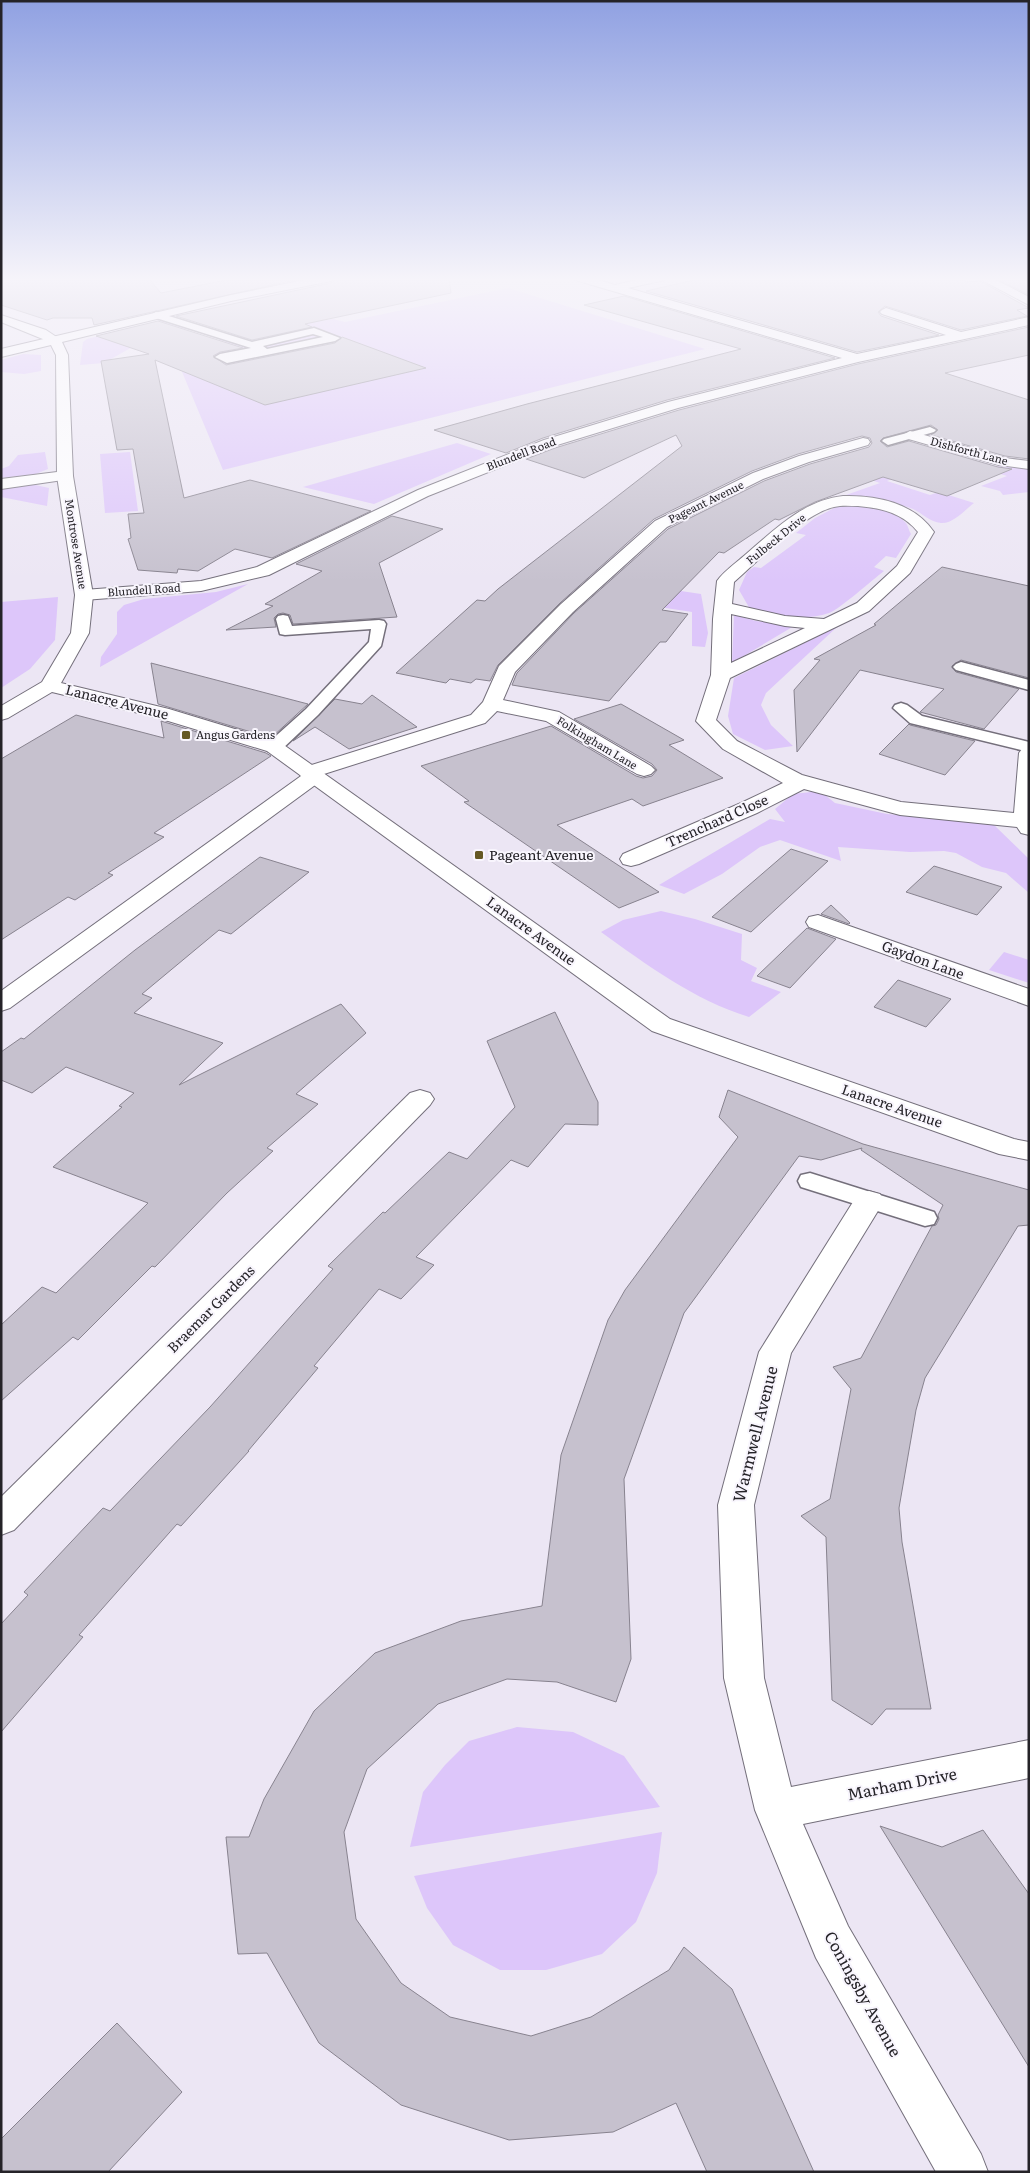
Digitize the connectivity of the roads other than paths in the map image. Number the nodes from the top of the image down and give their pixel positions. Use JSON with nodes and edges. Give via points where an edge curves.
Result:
{"nodes":[{"id":1,"x":63,"y":379,"type":"edge"},
{"id":2,"x":773,"y":379,"type":"edge"},
{"id":3,"x":930,"y":430,"type":"dead end"},
{"id":4,"x":910,"y":435,"type":"junction"},
{"id":5,"x":888,"y":441,"type":"dead end"},
{"id":6,"x":863,"y":442,"type":"dead end"},
{"id":7,"x":1029,"y":465,"type":"edge"},
{"id":8,"x":65,"y":476,"type":"junction"},
{"id":9,"x":1,"y":484,"type":"edge"},
{"id":10,"x":84,"y":595,"type":"junction"},
{"id":11,"x":723,"y":607,"type":"junction"},
{"id":12,"x":283,"y":619,"type":"dead end"},
{"id":13,"x":824,"y":624,"type":"junction"},
{"id":14,"x":961,"y":667,"type":"dead end"},
{"id":15,"x":721,"y":675,"type":"junction"},
{"id":16,"x":1029,"y":685,"type":"edge"},
{"id":17,"x":49,"y":686,"type":"junction"},
{"id":18,"x":492,"y":704,"type":"junction"},
{"id":19,"x":901,"y":708,"type":"dead end"},
{"id":20,"x":1,"y":714,"type":"edge"},
{"id":21,"x":274,"y":747,"type":"junction"},
{"id":22,"x":1028,"y":758,"type":"edge"},
{"id":23,"x":644,"y":770,"type":"dead end"},
{"id":24,"x":312,"y":774,"type":"junction"},
{"id":25,"x":802,"y":782,"type":"junction"},
{"id":26,"x":1026,"y":825,"type":"edge"},
{"id":27,"x":631,"y":859,"type":"dead end"},
{"id":28,"x":818,"y":922,"type":"dead end"},
{"id":29,"x":1029,"y":998,"type":"edge"},
{"id":30,"x":1,"y":1003,"type":"edge"},
{"id":31,"x":420,"y":1099,"type":"dead end"},
{"id":32,"x":1029,"y":1151,"type":"edge"},
{"id":33,"x":810,"y":1181,"type":"dead end"},
{"id":34,"x":869,"y":1201,"type":"junction"},
{"id":35,"x":925,"y":1218,"type":"dead end"},
{"id":36,"x":1,"y":1520,"type":"edge"},
{"id":37,"x":1029,"y":1759,"type":"edge"},
{"id":38,"x":776,"y":1810,"type":"junction"},
{"id":39,"x":963,"y":2172,"type":"edge"}],
"edges":[{"from":1,"to":8,"type":"street","name":"Montrose Avenue"},
{"from":2,"to":10,"type":"street","name":"Blundell Road","via":[[549,442],[423,493],[263,571],[201,586]]},
{"from":3,"to":4,"type":"lane"},
{"from":4,"to":5,"type":"lane"},
{"from":4,"to":7,"type":"street","name":"Dishforth Lane","via":[[1004,462]]},
{"from":6,"to":18,"type":"street","name":"Pageant Avenue","via":[[758,476],[661,524],[567,608],[506,670]]},
{"from":8,"to":9,"type":"street"},
{"from":8,"to":10,"type":"street","name":"Montrose Avenue"},
{"from":10,"to":17,"type":"street","name":"Montrose Avenue","via":[[80,633]]},
{"from":11,"to":13,"type":"street","via":[[784,621]]},
{"from":11,"to":13,"type":"street","name":"Fulbeck Drive","via":[[726,581],[808,513],[829,503],[853,501],[878,504],[913,515],[926,532],[904,569],[864,606]]},
{"from":11,"to":15,"type":"street","name":"Fulbeck Drive"},
{"from":12,"to":21,"type":"lane","via":[[285,631],[379,624],[376,644]]},
{"from":13,"to":15,"type":"street","name":"Fulbeck Drive"},
{"from":14,"to":16,"type":"lane"},
{"from":15,"to":25,"type":"street","name":"Fulbeck Drive","via":[[706,722],[730,745]]},
{"from":17,"to":20,"type":"street","name":"Montrose Avenue"},
{"from":17,"to":21,"type":"street","name":"Lanacre Avenue","via":[[220,729]]},
{"from":18,"to":23,"type":"street","name":"Folkingham Lane","via":[[552,716]]},
{"from":18,"to":24,"type":"street","name":"Pageant Avenue","via":[[478,718]]},
{"from":19,"to":22,"type":"lane","via":[[916,720]]},
{"from":21,"to":24,"type":"street","name":"Lanacre Avenue"},
{"from":22,"to":26,"type":"street"},
{"from":24,"to":30,"type":"street"},
{"from":24,"to":32,"type":"street","name":"Lanacre Avenue","via":[[661,1025],[1009,1147]]},
{"from":25,"to":26,"type":"street","name":"Fulbeck Drive","via":[[900,808]]},
{"from":25,"to":27,"type":"street","name":"Trenchard Close"},
{"from":28,"to":29,"type":"street","name":"Gaydon Lane"},
{"from":31,"to":36,"type":"street","name":"Braemar Gardens"},
{"from":33,"to":34,"type":"lane"},
{"from":34,"to":35,"type":"lane"},
{"from":34,"to":38,"type":"street","name":"Warmwell Avenue","via":[[775,1352],[736,1505],[744,1678]]},
{"from":37,"to":38,"type":"street","name":"Marham Drive"},
{"from":38,"to":39,"type":"street","name":"Coningsby Avenue","via":[[832,1942]]}]}
